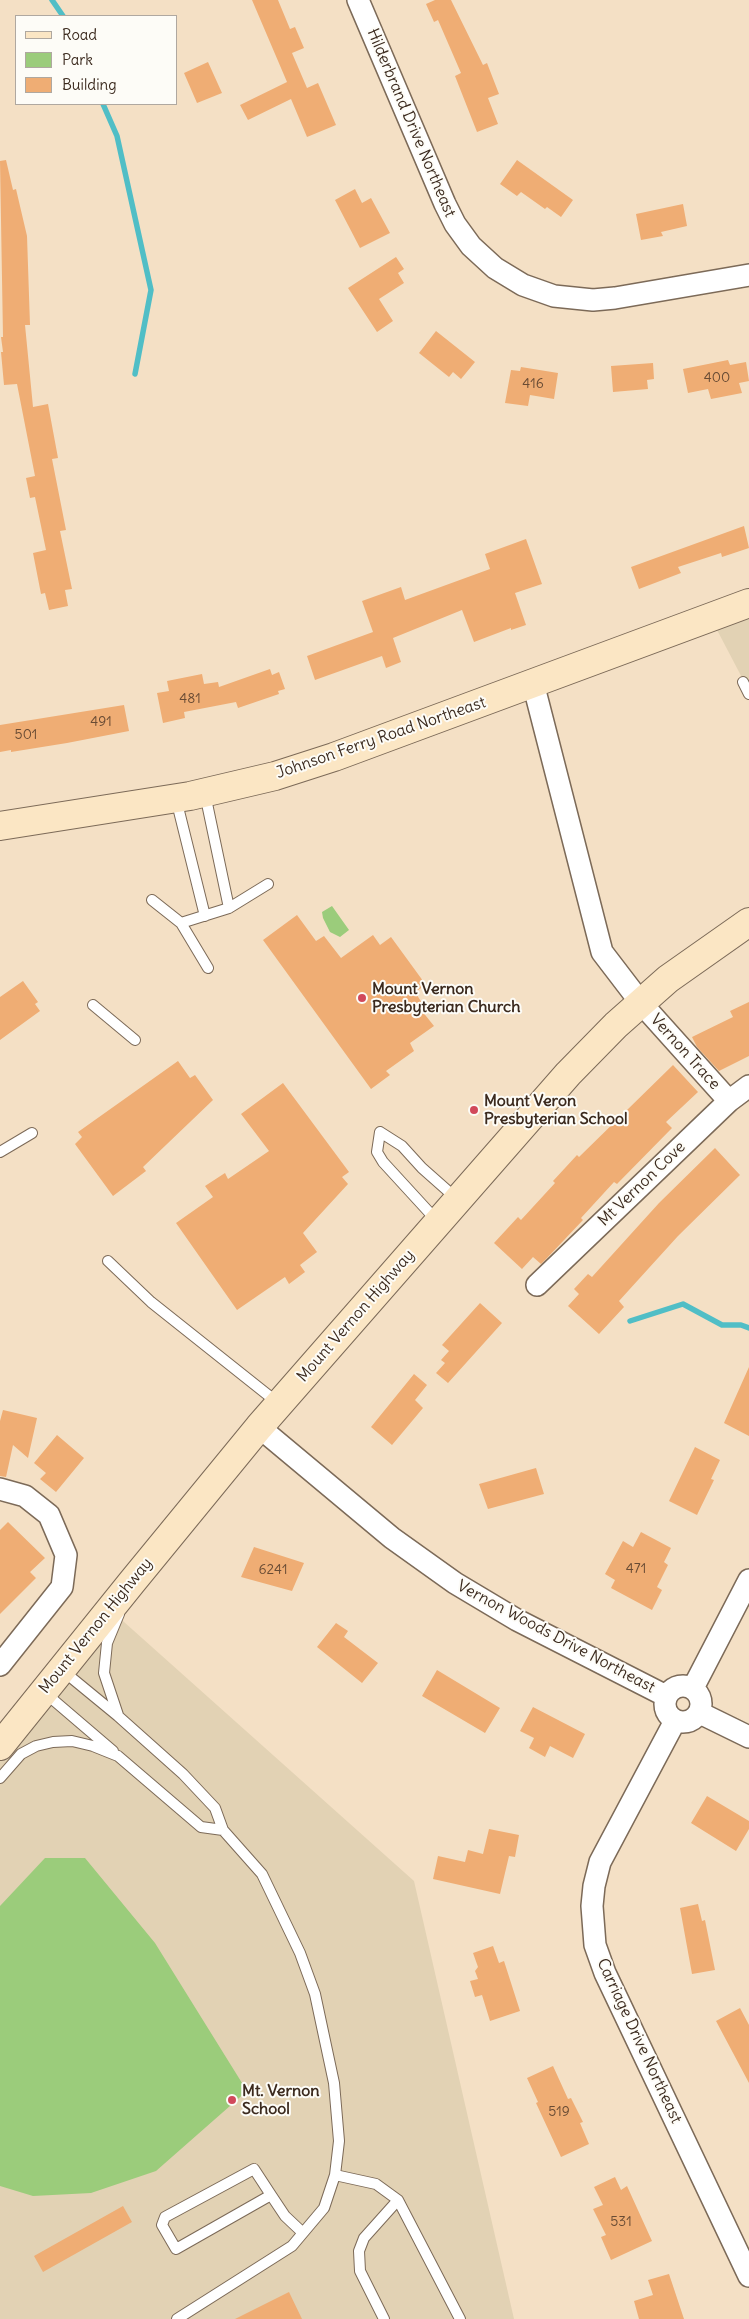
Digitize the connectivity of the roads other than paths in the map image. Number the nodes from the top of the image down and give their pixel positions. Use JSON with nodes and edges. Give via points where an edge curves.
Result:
{"nodes":[{"id":1,"x":358,"y":0,"type":"edge"},
{"id":2,"x":749,"y":275,"type":"edge"},
{"id":3,"x":749,"y":603,"type":"edge"},
{"id":4,"x":743,"y":682,"type":"dead end"},
{"id":5,"x":533,"y":683,"type":"junction"},
{"id":6,"x":749,"y":694,"type":"edge"},
{"id":7,"x":204,"y":792,"type":"junction"},
{"id":8,"x":176,"y":798,"type":"junction"},
{"id":9,"x":0,"y":826,"type":"edge"},
{"id":10,"x":268,"y":884,"type":"dead end"},
{"id":11,"x":152,"y":900,"type":"dead end"},
{"id":12,"x":229,"y":908,"type":"junction"},
{"id":13,"x":205,"y":916,"type":"junction"},
{"id":14,"x":749,"y":922,"type":"edge"},
{"id":15,"x":181,"y":923,"type":"junction"},
{"id":16,"x":208,"y":968,"type":"dead end"},
{"id":17,"x":641,"y":1003,"type":"junction"},
{"id":18,"x":93,"y":1005,"type":"dead end"},
{"id":19,"x":135,"y":1040,"type":"dead end"},
{"id":20,"x":749,"y":1086,"type":"edge"},
{"id":21,"x":729,"y":1101,"type":"junction"},
{"id":22,"x":32,"y":1133,"type":"dead end"},
{"id":23,"x":0,"y":1152,"type":"edge"},
{"id":24,"x":458,"y":1200,"type":"junction"},
{"id":25,"x":438,"y":1222,"type":"junction"},
{"id":26,"x":108,"y":1261,"type":"dead end"},
{"id":27,"x":537,"y":1285,"type":"dead end"},
{"id":28,"x":280,"y":1404,"type":"junction"},
{"id":29,"x":260,"y":1427,"type":"junction"},
{"id":30,"x":0,"y":1489,"type":"edge"},
{"id":31,"x":749,"y":1580,"type":"edge"},
{"id":32,"x":132,"y":1582,"type":"junction"},
{"id":33,"x":0,"y":1665,"type":"edge"},
{"id":34,"x":61,"y":1670,"type":"junction"},
{"id":35,"x":693,"y":1688,"type":"junction"},
{"id":36,"x":43,"y":1692,"type":"junction"},
{"id":37,"x":666,"y":1696,"type":"junction"},
{"id":38,"x":700,"y":1712,"type":"junction"},
{"id":39,"x":118,"y":1716,"type":"junction"},
{"id":40,"x":675,"y":1721,"type":"junction"},
{"id":41,"x":749,"y":1738,"type":"edge"},
{"id":42,"x":0,"y":1746,"type":"edge"},
{"id":43,"x":118,"y":1756,"type":"junction"},
{"id":44,"x":0,"y":1778,"type":"edge"},
{"id":45,"x":223,"y":1830,"type":"junction"},
{"id":46,"x":335,"y":2175,"type":"junction"},
{"id":47,"x":271,"y":2195,"type":"junction"},
{"id":48,"x":398,"y":2200,"type":"junction"},
{"id":49,"x":303,"y":2233,"type":"junction"},
{"id":50,"x":749,"y":2276,"type":"edge"},
{"id":51,"x":177,"y":2319,"type":"edge"},
{"id":52,"x":384,"y":2319,"type":"edge"},
{"id":53,"x":460,"y":2319,"type":"edge"}],
"edges":[{"from":1,"to":2,"type":"street","name":"Hilderbrand Drive Northeast","via":[[448,211],[471,246],[495,268],[523,285],[554,296],[592,300]]},
{"from":3,"to":5,"type":"main road","name":"Johnson Ferry Road Northeast"},
{"from":4,"to":6,"type":"lane"},
{"from":5,"to":7,"type":"main road","name":"Johnson Ferry Road Northeast","via":[[275,776]]},
{"from":5,"to":17,"type":"street","name":"Vernon Trace","via":[[602,952]]},
{"from":7,"to":8,"type":"main road","name":"Johnson Ferry Road Northeast"},
{"from":7,"to":12,"type":"lane"},
{"from":8,"to":9,"type":"main road","name":"Johnson Ferry Road Northeast"},
{"from":8,"to":13,"type":"lane"},
{"from":10,"to":12,"type":"lane"},
{"from":11,"to":15,"type":"lane"},
{"from":12,"to":13,"type":"lane"},
{"from":13,"to":15,"type":"lane"},
{"from":14,"to":17,"type":"main road","name":"Mount Vernon Highway","via":[[668,979]]},
{"from":15,"to":16,"type":"lane"},
{"from":17,"to":21,"type":"street","name":"Vernon Trace"},
{"from":17,"to":24,"type":"main road","name":"Mount Vernon Highway","via":[[568,1074]]},
{"from":18,"to":19,"type":"lane"},
{"from":20,"to":21,"type":"street","name":"Mt Vernon Cove"},
{"from":21,"to":27,"type":"street","name":"Mt Vernon Cove"},
{"from":22,"to":23,"type":"lane"},
{"from":24,"to":25,"type":"main road","name":"Mount Vernon Highway"},
{"from":24,"to":25,"type":"lane","via":[[402,1146],[380,1132],[377,1152]]},
{"from":25,"to":28,"type":"main road","name":"Mount Vernon Highway"},
{"from":26,"to":28,"type":"lane","via":[[151,1302]]},
{"from":28,"to":29,"type":"main road","name":"Mount Vernon Highway"},
{"from":29,"to":32,"type":"main road","name":"Mount Vernon Highway"},
{"from":29,"to":37,"type":"street","name":"Vernon Woods Drive Northeast","via":[[392,1538],[455,1583],[517,1620]]},
{"from":30,"to":33,"type":"street","via":[[25,1496],[49,1515],[66,1555],[62,1587]]},
{"from":31,"to":35,"type":"street"},
{"from":32,"to":34,"type":"main road","name":"Mount Vernon Highway"},
{"from":32,"to":39,"type":"lane","via":[[107,1643],[104,1673]]},
{"from":34,"to":36,"type":"main road","name":"Mount Vernon Highway"},
{"from":34,"to":39,"type":"lane"},
{"from":35,"to":37,"type":"street","via":[[678,1686]]},
{"from":35,"to":38,"type":"street","via":[[701,1701]]},
{"from":36,"to":42,"type":"main road","name":"Mount Vernon Highway"},
{"from":36,"to":43,"type":"lane"},
{"from":37,"to":40,"type":"street","via":[[666,1711]]},
{"from":38,"to":40,"type":"street","via":[[686,1723]]},
{"from":38,"to":41,"type":"street"},
{"from":39,"to":45,"type":"lane","via":[[183,1774],[215,1808]]},
{"from":40,"to":50,"type":"street","name":"Carriage Drive Northeast","via":[[600,1862],[592,1906],[595,1945],[605,1973]]},
{"from":43,"to":44,"type":"lane","via":[[72,1741],[53,1742],[20,1754]]},
{"from":43,"to":45,"type":"lane","via":[[201,1827]]},
{"from":45,"to":46,"type":"lane","via":[[262,1874],[300,1953],[315,1994],[334,2083],[339,2141]]},
{"from":46,"to":48,"type":"lane","via":[[376,2184]]},
{"from":46,"to":49,"type":"lane","via":[[324,2208]]},
{"from":47,"to":47,"type":"lane","via":[[254,2169],[165,2217],[162,2225],[176,2249]]},
{"from":47,"to":49,"type":"lane","via":[[285,2216]]},
{"from":48,"to":52,"type":"lane","via":[[364,2238],[359,2251],[360,2271]]},
{"from":48,"to":53,"type":"lane"},
{"from":49,"to":51,"type":"lane","via":[[292,2246]]}]}
